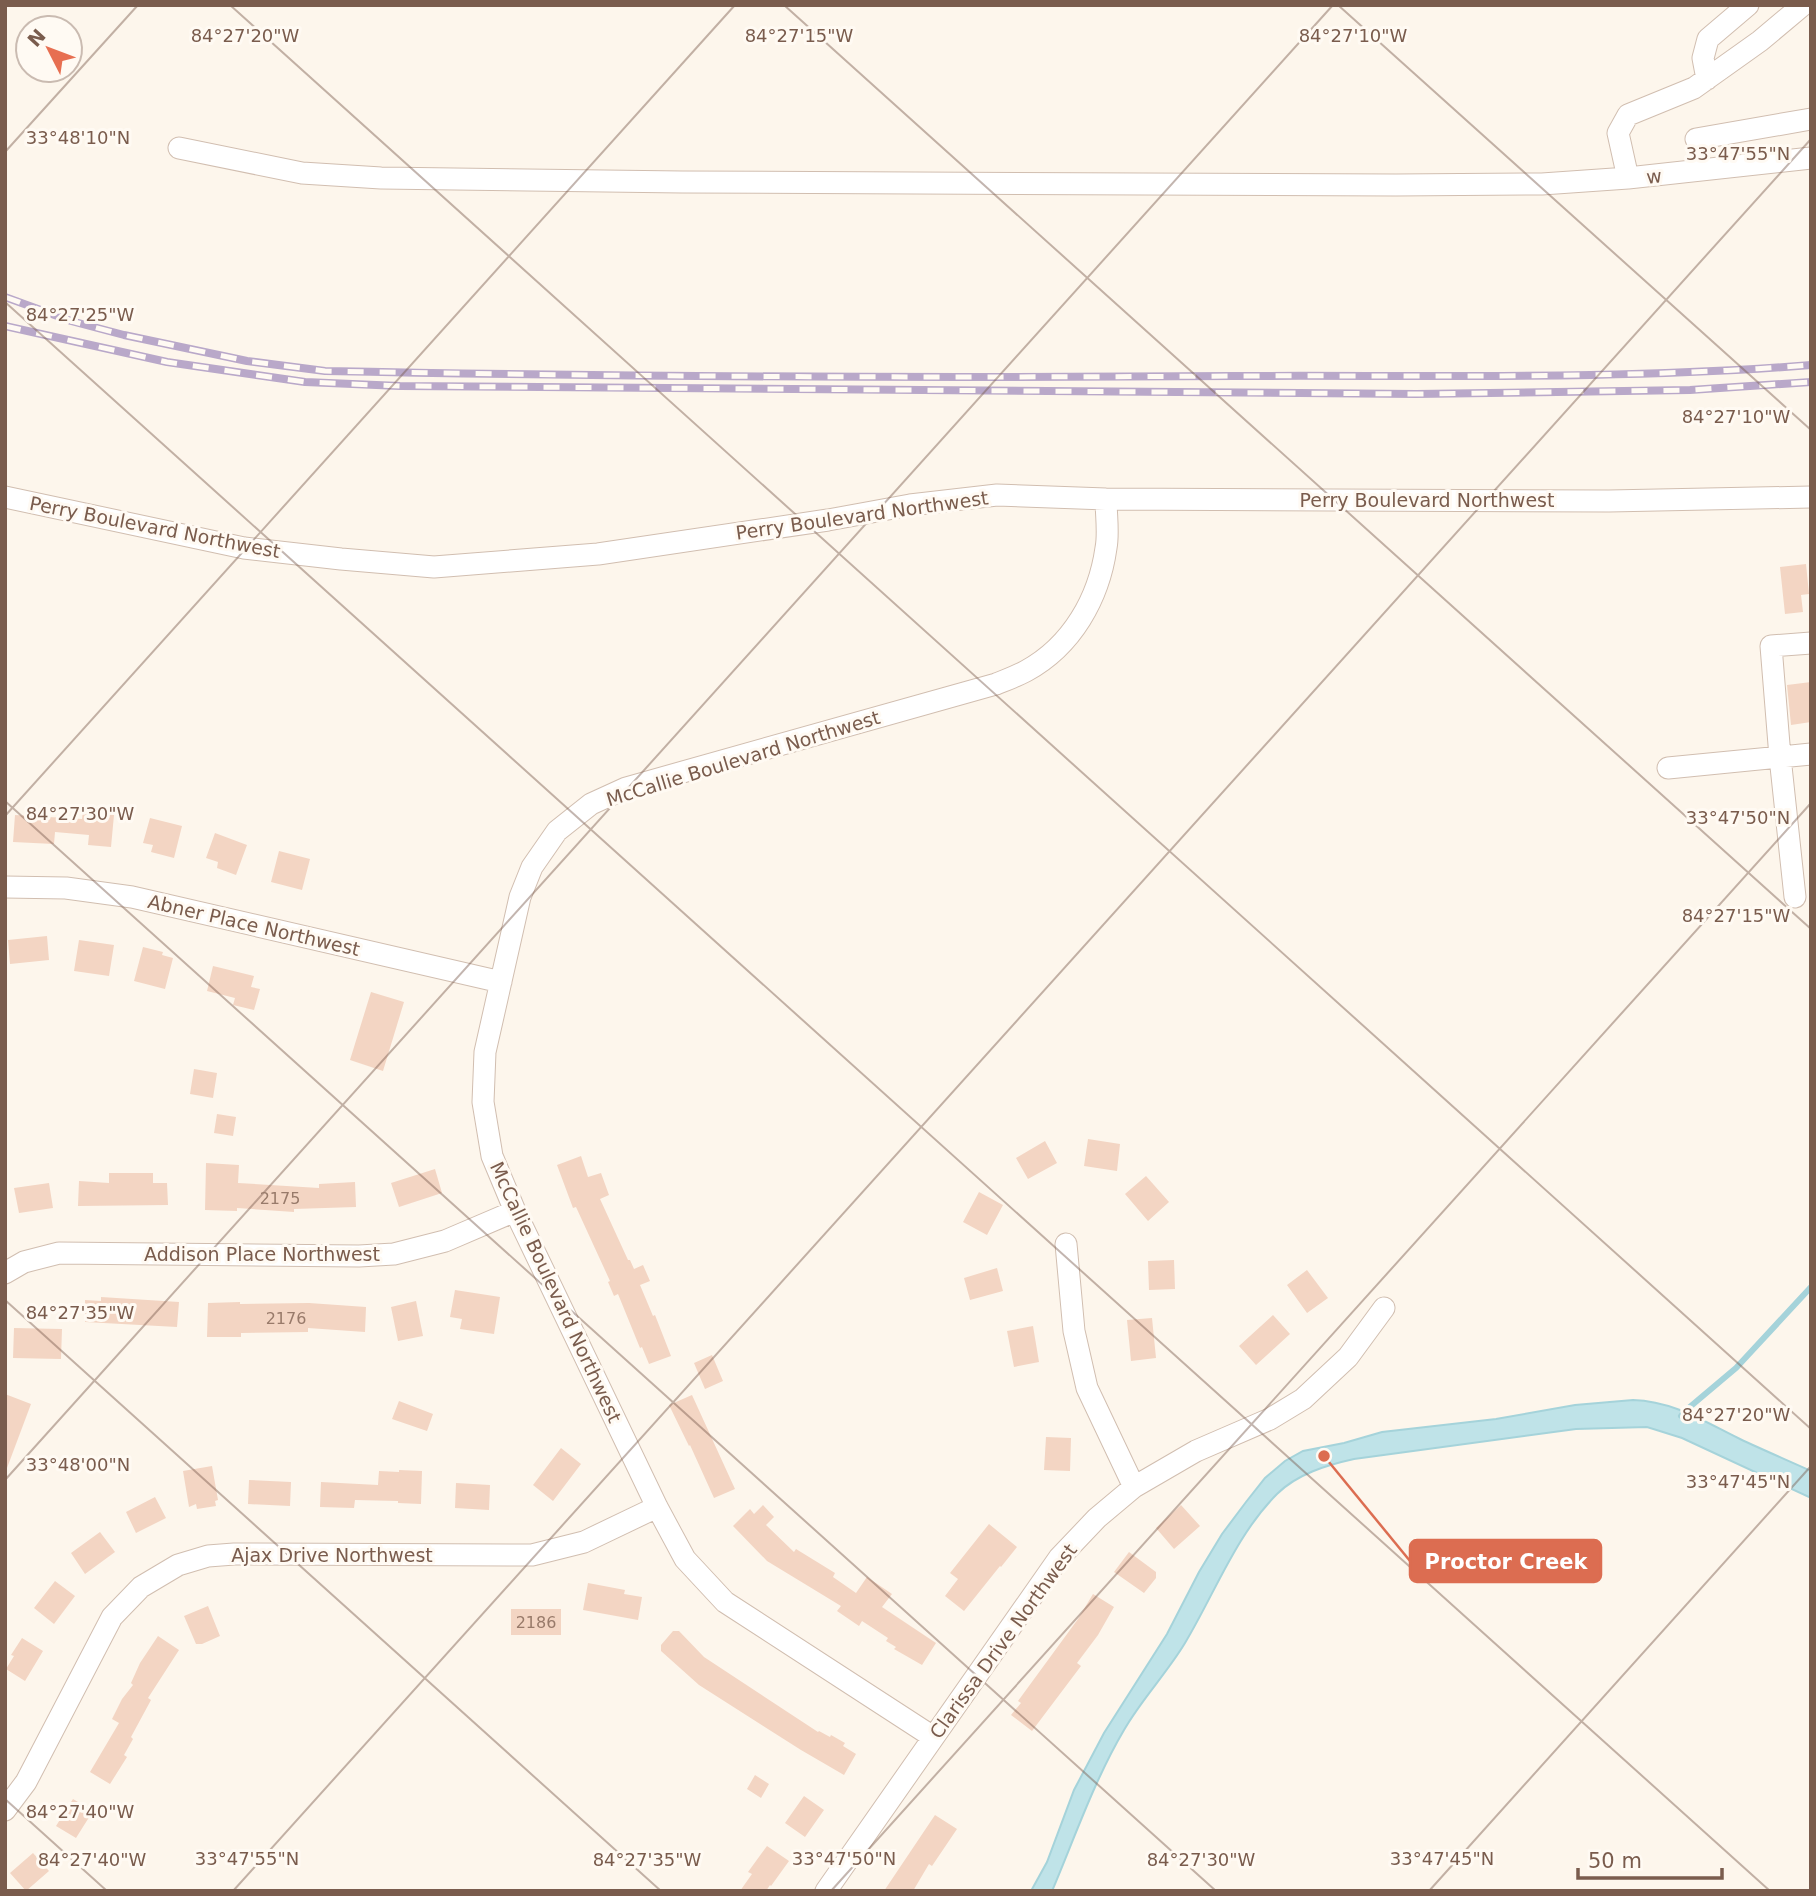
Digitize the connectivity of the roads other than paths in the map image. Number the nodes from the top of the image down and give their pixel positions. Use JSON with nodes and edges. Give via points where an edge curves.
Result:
{"nodes":[{"id":1,"x":1748,"y":5,"type":"edge"},
{"id":2,"x":1803,"y":5,"type":"edge"},
{"id":3,"x":1707,"y":79,"type":"junction"},
{"id":4,"x":1811,"y":119,"type":"edge"},
{"id":5,"x":1696,"y":139,"type":"dead end"},
{"id":6,"x":179,"y":148,"type":"dead end"},
{"id":7,"x":1811,"y":158,"type":"edge"},
{"id":8,"x":1628,"y":178,"type":"junction"},
{"id":9,"x":5,"y":497,"type":"edge"},
{"id":10,"x":1811,"y":497,"type":"edge"},
{"id":11,"x":1106,"y":499,"type":"junction"},
{"id":12,"x":1811,"y":643,"type":"edge"},
{"id":13,"x":1811,"y":754,"type":"edge"},
{"id":14,"x":1780,"y":757,"type":"junction"},
{"id":15,"x":1668,"y":768,"type":"dead end"},
{"id":16,"x":5,"y":887,"type":"edge"},
{"id":17,"x":1795,"y":897,"type":"dead end"},
{"id":18,"x":501,"y":982,"type":"junction"},
{"id":19,"x":515,"y":1211,"type":"junction"},
{"id":20,"x":1066,"y":1244,"type":"dead end"},
{"id":21,"x":5,"y":1273,"type":"edge"},
{"id":22,"x":1384,"y":1308,"type":"dead end"},
{"id":23,"x":1134,"y":1487,"type":"junction"},
{"id":24,"x":657,"y":1507,"type":"junction"},
{"id":25,"x":933,"y":1737,"type":"junction"},
{"id":26,"x":5,"y":1810,"type":"edge"},
{"id":27,"x":826,"y":1891,"type":"edge"}],
"edges":[{"from":1,"to":3,"type":"street","via":[[1708,38],[1703,58]]},
{"from":2,"to":3,"type":"street"},
{"from":3,"to":8,"type":"street","name":"w","via":[[1628,115],[1618,133]]},
{"from":4,"to":5,"type":"street"},
{"from":6,"to":8,"type":"street","via":[[302,173],[382,178],[1382,185],[1542,184]]},
{"from":7,"to":8,"type":"street","name":"w"},
{"from":9,"to":11,"type":"street","name":"Perry Boulevard Northwest","via":[[244,548],[434,567],[598,554],[997,495]]},
{"from":10,"to":11,"type":"street","name":"Perry Boulevard Northwest"},
{"from":11,"to":18,"type":"street","name":"McCallie Boulevard Northwest","via":[[1107,546],[1097,589],[1079,623],[1049,656],[996,684],[626,788],[591,804],[557,831],[532,867],[520,897]]},
{"from":12,"to":14,"type":"street","via":[[1771,646]]},
{"from":13,"to":14,"type":"street"},
{"from":14,"to":15,"type":"street"},
{"from":14,"to":17,"type":"street"},
{"from":16,"to":18,"type":"street","name":"Abner Place Northwest","via":[[66,888],[132,897]]},
{"from":18,"to":19,"type":"street","name":"McCallie Boulevard Northwest","via":[[485,1052],[483,1102],[492,1156]]},
{"from":19,"to":21,"type":"street","name":"Addison Place Northwest","via":[[445,1241],[394,1254],[59,1253],[24,1262]]},
{"from":19,"to":24,"type":"street","name":"McCallie Boulevard Northwest"},
{"from":20,"to":23,"type":"street","via":[[1074,1331],[1087,1388]]},
{"from":22,"to":23,"type":"street","name":"Clarissa Drive Northwest","via":[[1348,1357],[1303,1399]]},
{"from":23,"to":25,"type":"street","name":"Clarissa Drive Northwest","via":[[1059,1558]]},
{"from":24,"to":25,"type":"street","name":"McCallie Boulevard Northwest","via":[[685,1559],[725,1602]]},
{"from":24,"to":26,"type":"street","name":"Ajax Drive Northwest","via":[[584,1542],[533,1555],[234,1553],[178,1565],[141,1587],[112,1617],[26,1782]]},
{"from":25,"to":27,"type":"street","name":"Clarissa Drive Northwest"}]}
